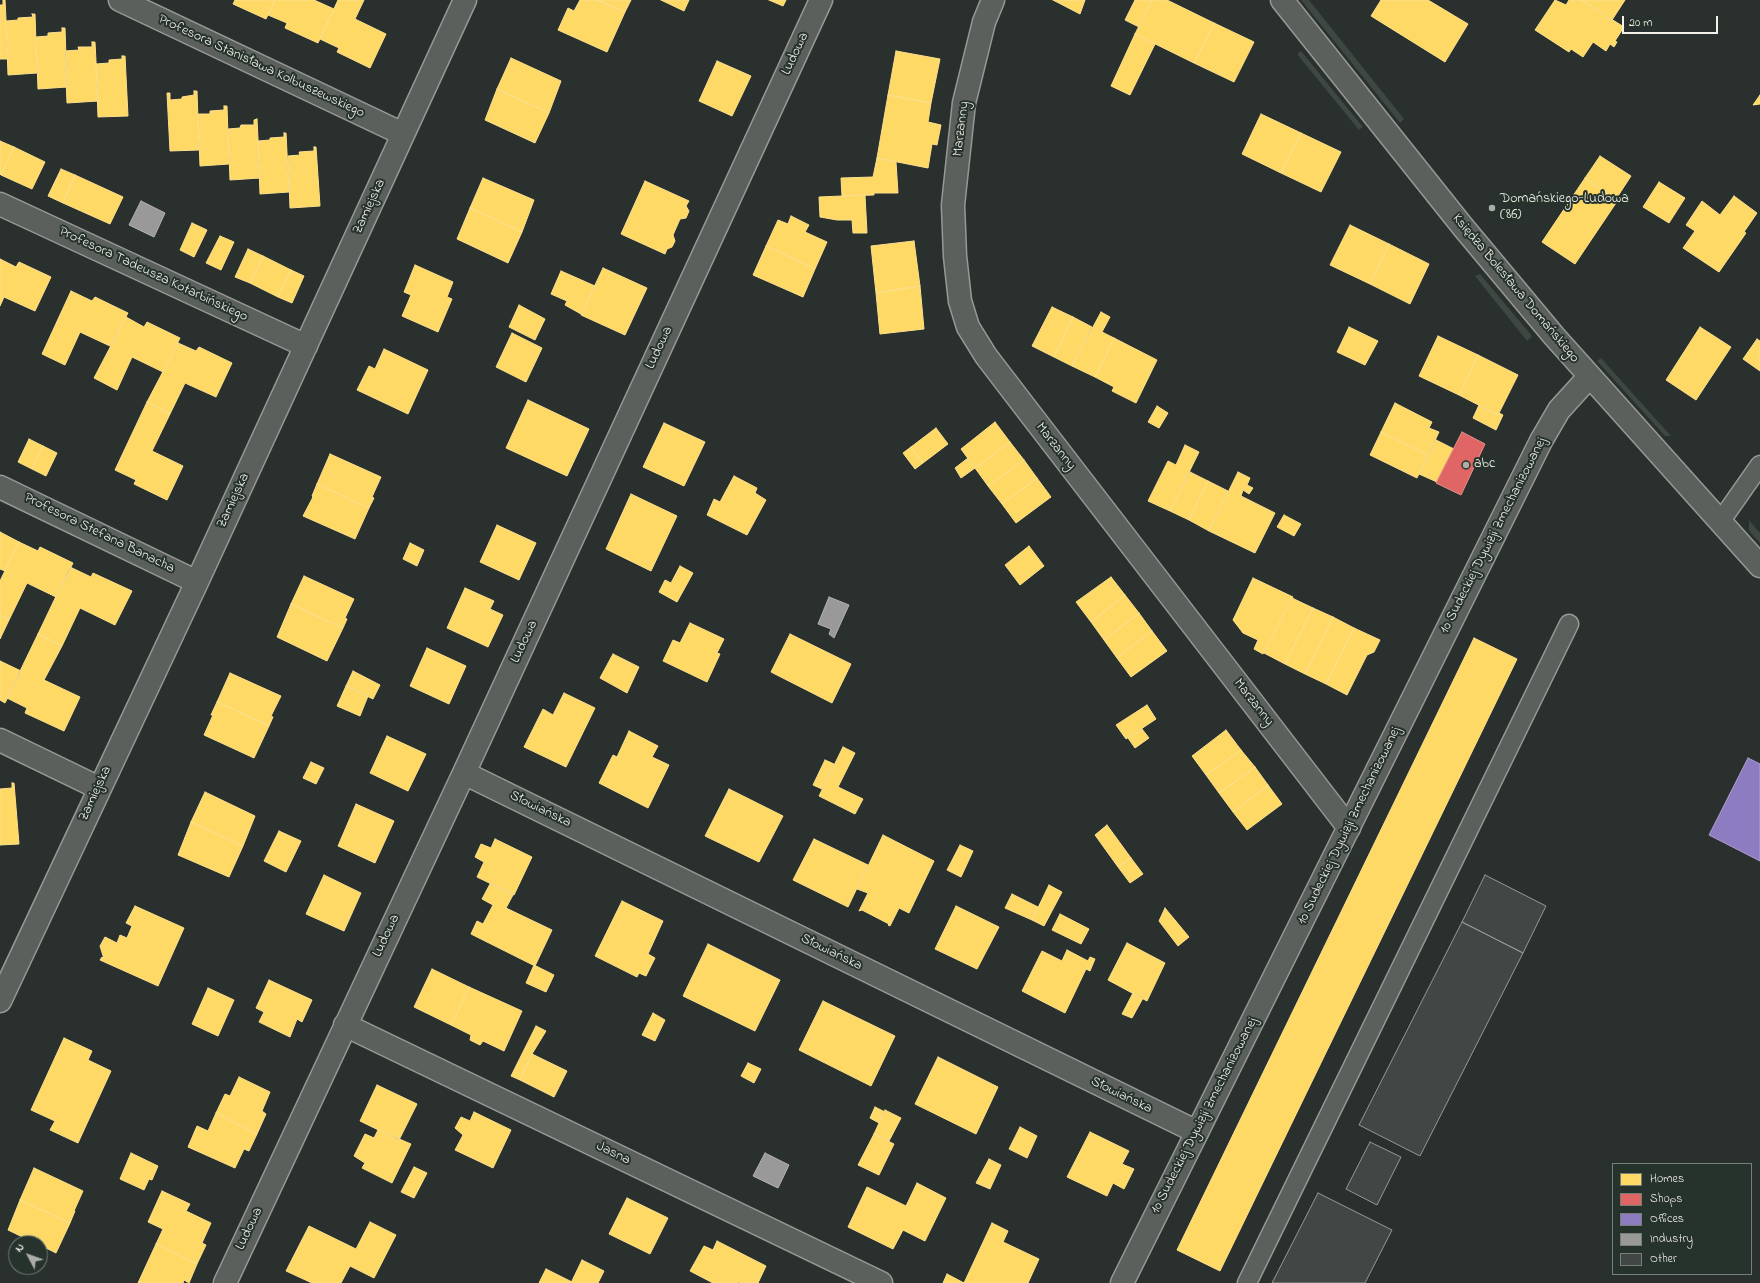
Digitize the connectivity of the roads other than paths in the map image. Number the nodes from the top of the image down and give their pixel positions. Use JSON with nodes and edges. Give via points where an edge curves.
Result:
{"nodes":[{"id":1,"x":120,"y":0,"type":"edge"},
{"id":2,"x":465,"y":0,"type":"edge"},
{"id":3,"x":821,"y":0,"type":"edge"},
{"id":4,"x":993,"y":0,"type":"edge"},
{"id":5,"x":1282,"y":0,"type":"edge"},
{"id":6,"x":403,"y":134,"type":"junction"},
{"id":7,"x":0,"y":204,"type":"edge"},
{"id":8,"x":306,"y":346,"type":"junction"},
{"id":9,"x":1589,"y":377,"type":"junction"},
{"id":10,"x":1760,"y":465,"type":"edge"},
{"id":11,"x":0,"y":487,"type":"edge"},
{"id":12,"x":1720,"y":522,"type":"junction"},
{"id":13,"x":1760,"y":566,"type":"edge"},
{"id":14,"x":197,"y":582,"type":"junction"},
{"id":15,"x":1569,"y":624,"type":"dead end"},
{"id":16,"x":0,"y":740,"type":"edge"},
{"id":17,"x":464,"y":773,"type":"junction"},
{"id":18,"x":99,"y":788,"type":"junction"},
{"id":19,"x":1349,"y":828,"type":"junction"},
{"id":20,"x":1,"y":996,"type":"edge"},
{"id":21,"x":345,"y":1025,"type":"junction"},
{"id":22,"x":1197,"y":1132,"type":"junction"},
{"id":23,"x":226,"y":1283,"type":"edge"},
{"id":24,"x":881,"y":1283,"type":"edge"},
{"id":25,"x":1122,"y":1283,"type":"edge"},
{"id":26,"x":1247,"y":1283,"type":"edge"}],
"edges":[{"from":1,"to":6,"type":"street","name":"Profesora Stanisława Kolbuszewskiego"},
{"from":2,"to":6,"type":"street","name":"Zamiejska"},
{"from":3,"to":17,"type":"street","name":"Ludowa"},
{"from":4,"to":19,"type":"street","name":"Marzanny","via":[[984,22],[964,104],[953,205],[959,293],[968,327],[986,356]]},
{"from":5,"to":9,"type":"street","name":"Księdza Bolesława Domańskiego","via":[[1463,227]]},
{"from":6,"to":8,"type":"street","name":"Zamiejska"},
{"from":7,"to":8,"type":"street","name":"Profesora Tadeusza Kotarbińskiego"},
{"from":8,"to":14,"type":"street","name":"Zamiejska"},
{"from":9,"to":12,"type":"street","name":"Księdza Bolesława Domańskiego"},
{"from":9,"to":19,"type":"street","name":"10 Sudeckiej Dywizji Zmechanizowanej","via":[[1560,410],[1541,441]]},
{"from":10,"to":12,"type":"lane"},
{"from":11,"to":14,"type":"street","name":"Profesora Stefana Banacha"},
{"from":12,"to":13,"type":"street","name":"Księdza Bolesława Domańskiego"},
{"from":14,"to":18,"type":"street","name":"Zamiejska"},
{"from":15,"to":26,"type":"lane"},
{"from":16,"to":18,"type":"street"},
{"from":17,"to":21,"type":"street","name":"Ludowa"},
{"from":17,"to":22,"type":"street","name":"Słowiańska"},
{"from":18,"to":20,"type":"street","name":"Zamiejska"},
{"from":19,"to":22,"type":"street","name":"10 Sudeckiej Dywizji Zmechanizowanej"},
{"from":21,"to":23,"type":"street","name":"Ludowa"},
{"from":21,"to":24,"type":"street","name":"Jasna"},
{"from":22,"to":25,"type":"street","name":"10 Sudeckiej Dywizji Zmechanizowanej"}]}
